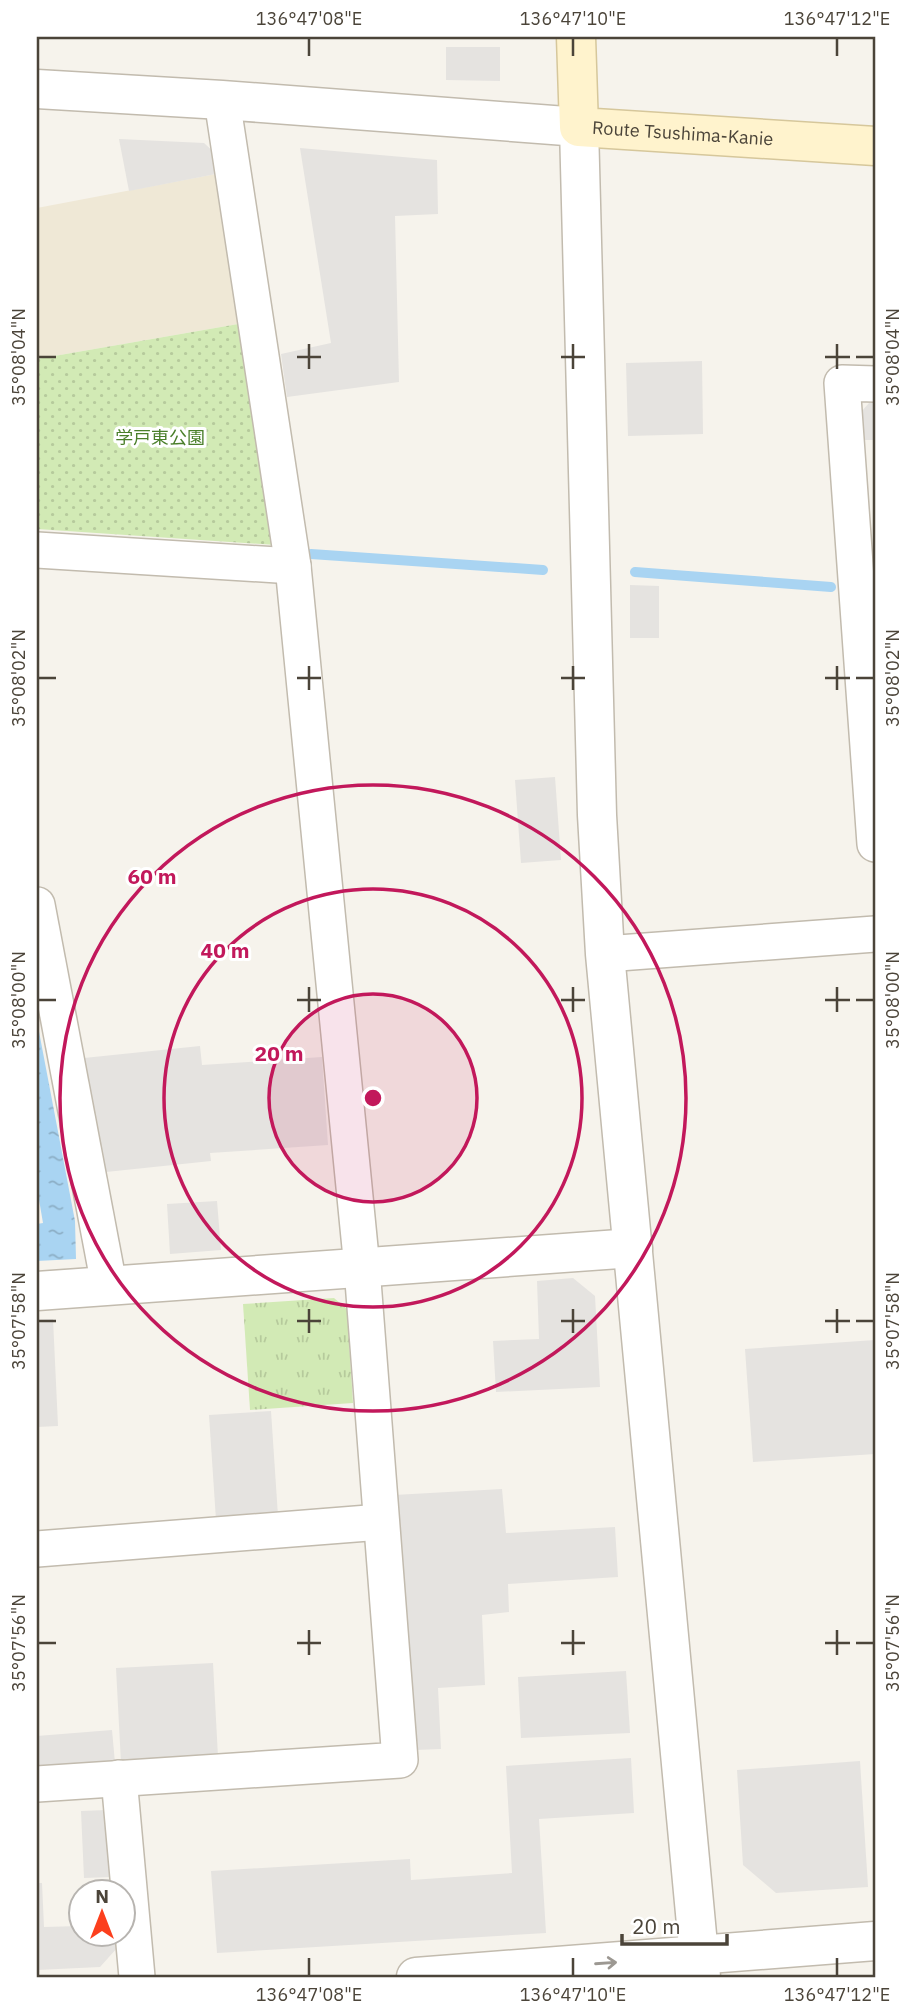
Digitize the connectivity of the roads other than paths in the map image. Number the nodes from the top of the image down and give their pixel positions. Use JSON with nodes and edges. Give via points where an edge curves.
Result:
{"nodes":[{"id":1,"x":576,"y":37,"type":"edge"},
{"id":2,"x":37,"y":89,"type":"edge"},
{"id":3,"x":222,"y":100,"type":"junction"},
{"id":4,"x":579,"y":127,"type":"junction"},
{"id":5,"x":875,"y":146,"type":"edge"},
{"id":6,"x":875,"y":384,"type":"edge"},
{"id":7,"x":37,"y":550,"type":"edge"},
{"id":8,"x":293,"y":566,"type":"junction"},
{"id":9,"x":870,"y":705,"type":"edge"},
{"id":10,"x":875,"y":844,"type":"edge"},
{"id":11,"x":37,"y":905,"type":"edge"},
{"id":12,"x":875,"y":934,"type":"edge"},
{"id":13,"x":606,"y":954,"type":"junction"},
{"id":14,"x":633,"y":1248,"type":"junction"},
{"id":15,"x":362,"y":1268,"type":"junction"},
{"id":16,"x":109,"y":1285,"type":"junction"},
{"id":17,"x":37,"y":1291,"type":"edge"},
{"id":18,"x":381,"y":1522,"type":"junction"},
{"id":19,"x":37,"y":1549,"type":"edge"},
{"id":20,"x":119,"y":1778,"type":"junction"},
{"id":21,"x":37,"y":1784,"type":"edge"},
{"id":22,"x":875,"y":1941,"type":"edge"},
{"id":23,"x":700,"y":1966,"type":"edge"},
{"id":24,"x":137,"y":1977,"type":"edge"},
{"id":25,"x":416,"y":1977,"type":"edge"}],
"edges":[{"from":1,"to":4,"type":"main road","name":"Route Tsushima-Kanie"},
{"from":2,"to":3,"type":"street"},
{"from":3,"to":4,"type":"street"},
{"from":3,"to":8,"type":"street"},
{"from":4,"to":5,"type":"main road","name":"Route Tsushima-Kanie"},
{"from":4,"to":13,"type":"street","via":[[597,801]]},
{"from":6,"to":9,"type":"street","via":[[842,383]]},
{"from":7,"to":8,"type":"street"},
{"from":8,"to":15,"type":"street"},
{"from":9,"to":10,"type":"street"},
{"from":11,"to":16,"type":"street"},
{"from":12,"to":13,"type":"street"},
{"from":13,"to":14,"type":"street"},
{"from":14,"to":15,"type":"street"},
{"from":14,"to":23,"type":"street"},
{"from":15,"to":16,"type":"street"},
{"from":15,"to":18,"type":"street"},
{"from":16,"to":17,"type":"street"},
{"from":18,"to":19,"type":"street"},
{"from":18,"to":20,"type":"street","via":[[400,1760]]},
{"from":20,"to":21,"type":"street"},
{"from":20,"to":24,"type":"street"},
{"from":22,"to":23,"type":"street"},
{"from":25,"to":23,"type":"street","one_way":true}]}
